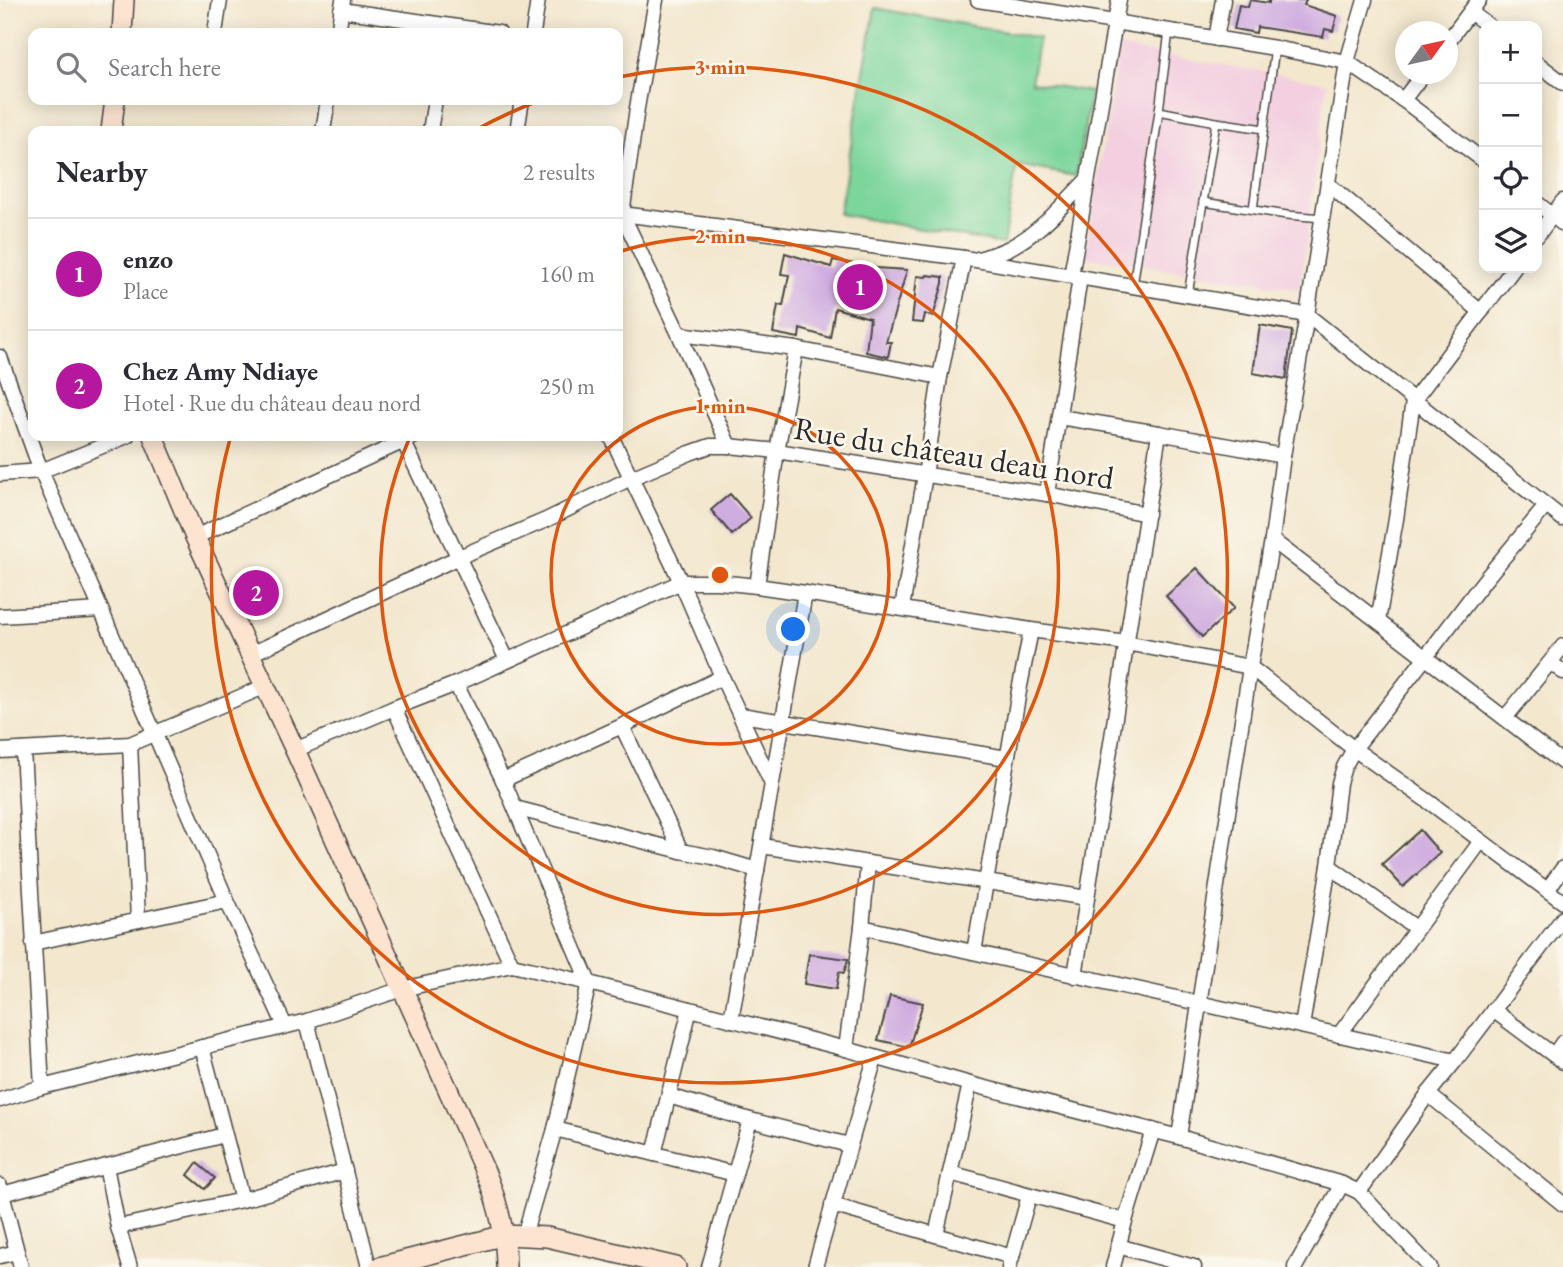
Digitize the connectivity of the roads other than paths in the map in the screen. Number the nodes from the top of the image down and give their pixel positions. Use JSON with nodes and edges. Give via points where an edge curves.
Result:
{"nodes":[{"id":1,"x":124,"y":0,"type":"edge"},
{"id":2,"x":220,"y":0,"type":"edge"},
{"id":3,"x":538,"y":0,"type":"edge"},
{"id":4,"x":656,"y":0,"type":"edge"},
{"id":5,"x":1119,"y":0,"type":"edge"},
{"id":6,"x":1223,"y":0,"type":"edge"},
{"id":7,"x":1365,"y":0,"type":"edge"},
{"id":8,"x":985,"y":1,"type":"edge"},
{"id":9,"x":342,"y":5,"type":"edge"},
{"id":10,"x":1474,"y":6,"type":"edge"},
{"id":11,"x":1485,"y":21,"type":"edge"},
{"id":12,"x":1115,"y":22,"type":"junction"},
{"id":13,"x":1458,"y":27,"type":"edge"},
{"id":14,"x":122,"y":28,"type":"edge"},
{"id":15,"x":216,"y":28,"type":"edge"},
{"id":16,"x":339,"y":28,"type":"edge"},
{"id":17,"x":442,"y":28,"type":"edge"},
{"id":18,"x":534,"y":28,"type":"edge"},
{"id":19,"x":1169,"y":31,"type":"junction"},
{"id":20,"x":1216,"y":39,"type":"junction"},
{"id":21,"x":1275,"y":48,"type":"junction"},
{"id":22,"x":1347,"y":62,"type":"junction"},
{"id":23,"x":1542,"y":67,"type":"edge"},
{"id":24,"x":1563,"y":83,"type":"edge"},
{"id":25,"x":1415,"y":84,"type":"edge"},
{"id":26,"x":1403,"y":100,"type":"junction"},
{"id":27,"x":114,"y":105,"type":"edge"},
{"id":28,"x":327,"y":105,"type":"edge"},
{"id":29,"x":434,"y":105,"type":"edge"},
{"id":30,"x":522,"y":105,"type":"edge"},
{"id":31,"x":1160,"y":111,"type":"junction"},
{"id":32,"x":1216,"y":122,"type":"junction"},
{"id":33,"x":111,"y":126,"type":"edge"},
{"id":34,"x":324,"y":126,"type":"edge"},
{"id":35,"x":431,"y":126,"type":"edge"},
{"id":36,"x":518,"y":126,"type":"edge"},
{"id":37,"x":1264,"y":129,"type":"junction"},
{"id":38,"x":1479,"y":157,"type":"edge"},
{"id":39,"x":1088,"y":179,"type":"junction"},
{"id":40,"x":1328,"y":184,"type":"junction"},
{"id":41,"x":623,"y":196,"type":"edge"},
{"id":42,"x":1563,"y":201,"type":"edge"},
{"id":43,"x":1203,"y":202,"type":"junction"},
{"id":44,"x":1542,"y":207,"type":"edge"},
{"id":45,"x":1253,"y":209,"type":"junction"},
{"id":46,"x":623,"y":215,"type":"edge"},
{"id":47,"x":1322,"y":218,"type":"junction"},
{"id":48,"x":1558,"y":220,"type":"edge"},
{"id":49,"x":623,"y":221,"type":"edge"},
{"id":50,"x":1542,"y":232,"type":"edge"},
{"id":51,"x":969,"y":259,"type":"junction"},
{"id":52,"x":1510,"y":273,"type":"edge"},
{"id":53,"x":1075,"y":277,"type":"junction"},
{"id":54,"x":1133,"y":286,"type":"junction"},
{"id":55,"x":1188,"y":295,"type":"junction"},
{"id":56,"x":1481,"y":312,"type":"junction"},
{"id":57,"x":1307,"y":315,"type":"junction"},
{"id":58,"x":679,"y":334,"type":"junction"},
{"id":59,"x":796,"y":349,"type":"junction"},
{"id":60,"x":0,"y":357,"type":"edge"},
{"id":61,"x":940,"y":377,"type":"junction"},
{"id":62,"x":1413,"y":401,"type":"junction"},
{"id":63,"x":1059,"y":417,"type":"junction"},
{"id":64,"x":1159,"y":433,"type":"junction"},
{"id":65,"x":28,"y":435,"type":"edge"},
{"id":66,"x":30,"y":441,"type":"edge"},
{"id":67,"x":115,"y":441,"type":"edge"},
{"id":68,"x":155,"y":441,"type":"edge"},
{"id":69,"x":400,"y":441,"type":"edge"},
{"id":70,"x":407,"y":441,"type":"edge"},
{"id":71,"x":613,"y":441,"type":"edge"},
{"id":72,"x":729,"y":446,"type":"junction"},
{"id":73,"x":777,"y":451,"type":"junction"},
{"id":74,"x":1283,"y":456,"type":"junction"},
{"id":75,"x":41,"y":471,"type":"junction"},
{"id":76,"x":0,"y":474,"type":"edge"},
{"id":77,"x":925,"y":475,"type":"junction"},
{"id":78,"x":631,"y":478,"type":"junction"},
{"id":79,"x":1046,"y":494,"type":"junction"},
{"id":80,"x":1546,"y":506,"type":"junction"},
{"id":81,"x":1147,"y":514,"type":"junction"},
{"id":82,"x":1563,"y":519,"type":"edge"},
{"id":83,"x":195,"y":537,"type":"junction"},
{"id":84,"x":1272,"y":540,"type":"junction"},
{"id":85,"x":459,"y":557,"type":"junction"},
{"id":86,"x":681,"y":582,"type":"junction"},
{"id":87,"x":757,"y":586,"type":"junction"},
{"id":88,"x":805,"y":593,"type":"junction"},
{"id":89,"x":902,"y":608,"type":"junction"},
{"id":90,"x":101,"y":610,"type":"junction"},
{"id":91,"x":0,"y":616,"type":"edge"},
{"id":92,"x":1377,"y":621,"type":"junction"},
{"id":93,"x":1031,"y":630,"type":"junction"},
{"id":94,"x":1126,"y":643,"type":"junction"},
{"id":95,"x":1563,"y":646,"type":"edge"},
{"id":96,"x":251,"y":654,"type":"junction"},
{"id":97,"x":1425,"y":658,"type":"junction"},
{"id":98,"x":507,"y":660,"type":"junction"},
{"id":99,"x":1551,"y":663,"type":"junction"},
{"id":100,"x":1250,"y":667,"type":"junction"},
{"id":101,"x":1563,"y":672,"type":"edge"},
{"id":102,"x":722,"y":677,"type":"junction"},
{"id":103,"x":456,"y":684,"type":"junction"},
{"id":104,"x":266,"y":686,"type":"junction"},
{"id":105,"x":394,"y":708,"type":"junction"},
{"id":106,"x":741,"y":715,"type":"junction"},
{"id":107,"x":1505,"y":718,"type":"junction"},
{"id":108,"x":782,"y":722,"type":"junction"},
{"id":109,"x":622,"y":726,"type":"junction"},
{"id":110,"x":155,"y":734,"type":"junction"},
{"id":111,"x":130,"y":744,"type":"junction"},
{"id":112,"x":1354,"y":749,"type":"junction"},
{"id":113,"x":23,"y":750,"type":"junction"},
{"id":114,"x":295,"y":750,"type":"junction"},
{"id":115,"x":0,"y":751,"type":"edge"},
{"id":116,"x":1007,"y":758,"type":"junction"},
{"id":117,"x":1563,"y":763,"type":"edge"},
{"id":118,"x":503,"y":780,"type":"junction"},
{"id":119,"x":772,"y":783,"type":"junction"},
{"id":120,"x":516,"y":808,"type":"junction"},
{"id":121,"x":1481,"y":841,"type":"junction"},
{"id":122,"x":762,"y":846,"type":"junction"},
{"id":123,"x":681,"y":851,"type":"junction"},
{"id":124,"x":868,"y":863,"type":"junction"},
{"id":125,"x":1329,"y":866,"type":"junction"},
{"id":126,"x":1563,"y":868,"type":"edge"},
{"id":127,"x":757,"y":870,"type":"junction"},
{"id":128,"x":985,"y":882,"type":"junction"},
{"id":129,"x":1547,"y":890,"type":"junction"},
{"id":130,"x":1087,"y":898,"type":"junction"},
{"id":131,"x":227,"y":901,"type":"junction"},
{"id":132,"x":1563,"y":902,"type":"edge"},
{"id":133,"x":1563,"y":918,"type":"edge"},
{"id":134,"x":138,"y":919,"type":"junction"},
{"id":135,"x":862,"y":927,"type":"junction"},
{"id":136,"x":1416,"y":928,"type":"junction"},
{"id":137,"x":33,"y":943,"type":"junction"},
{"id":138,"x":974,"y":952,"type":"junction"},
{"id":139,"x":512,"y":965,"type":"junction"},
{"id":140,"x":1075,"y":976,"type":"junction"},
{"id":141,"x":589,"y":983,"type":"junction"},
{"id":142,"x":402,"y":989,"type":"junction"},
{"id":143,"x":1200,"y":1003,"type":"junction"},
{"id":144,"x":690,"y":1009,"type":"junction"},
{"id":145,"x":1493,"y":1010,"type":"junction"},
{"id":146,"x":731,"y":1020,"type":"junction"},
{"id":147,"x":307,"y":1021,"type":"junction"},
{"id":148,"x":285,"y":1026,"type":"junction"},
{"id":149,"x":1302,"y":1026,"type":"junction"},
{"id":150,"x":1339,"y":1035,"type":"junction"},
{"id":151,"x":1563,"y":1042,"type":"edge"},
{"id":152,"x":202,"y":1047,"type":"junction"},
{"id":153,"x":846,"y":1049,"type":"junction"},
{"id":154,"x":874,"y":1058,"type":"junction"},
{"id":155,"x":1558,"y":1058,"type":"edge"},
{"id":156,"x":1455,"y":1061,"type":"junction"},
{"id":157,"x":970,"y":1084,"type":"junction"},
{"id":158,"x":42,"y":1087,"type":"junction"},
{"id":159,"x":1428,"y":1094,"type":"junction"},
{"id":160,"x":669,"y":1096,"type":"junction"},
{"id":161,"x":0,"y":1100,"type":"edge"},
{"id":162,"x":750,"y":1120,"type":"junction"},
{"id":163,"x":555,"y":1129,"type":"junction"},
{"id":164,"x":1153,"y":1130,"type":"junction"},
{"id":165,"x":225,"y":1135,"type":"junction"},
{"id":166,"x":1179,"y":1136,"type":"junction"},
{"id":167,"x":849,"y":1145,"type":"junction"},
{"id":168,"x":654,"y":1154,"type":"junction"},
{"id":169,"x":106,"y":1166,"type":"junction"},
{"id":170,"x":345,"y":1171,"type":"junction"},
{"id":171,"x":950,"y":1173,"type":"junction"},
{"id":172,"x":735,"y":1174,"type":"junction"},
{"id":173,"x":1342,"y":1184,"type":"junction"},
{"id":174,"x":1,"y":1189,"type":"edge"},
{"id":175,"x":1359,"y":1192,"type":"junction"},
{"id":176,"x":1029,"y":1196,"type":"junction"},
{"id":177,"x":242,"y":1200,"type":"junction"},
{"id":178,"x":832,"y":1205,"type":"junction"},
{"id":179,"x":1563,"y":1205,"type":"edge"},
{"id":180,"x":1125,"y":1221,"type":"junction"},
{"id":181,"x":118,"y":1227,"type":"junction"},
{"id":182,"x":514,"y":1236,"type":"junction"},
{"id":183,"x":936,"y":1236,"type":"junction"},
{"id":184,"x":1118,"y":1246,"type":"junction"},
{"id":185,"x":0,"y":1256,"type":"edge"},
{"id":186,"x":19,"y":1260,"type":"edge"},
{"id":187,"x":1011,"y":1262,"type":"edge"},
{"id":188,"x":130,"y":1267,"type":"edge"},
{"id":189,"x":369,"y":1267,"type":"edge"},
{"id":190,"x":379,"y":1267,"type":"edge"},
{"id":191,"x":506,"y":1267,"type":"edge"},
{"id":192,"x":676,"y":1267,"type":"edge"},
{"id":193,"x":709,"y":1267,"type":"edge"},
{"id":194,"x":815,"y":1267,"type":"edge"},
{"id":195,"x":1113,"y":1267,"type":"edge"},
{"id":196,"x":1194,"y":1267,"type":"edge"},
{"id":197,"x":1295,"y":1267,"type":"edge"},
{"id":198,"x":1430,"y":1267,"type":"edge"}],
"edges":[{"from":1,"to":14,"type":"main road"},
{"from":2,"to":15,"type":"street"},
{"from":3,"to":18,"type":"street"},
{"from":4,"to":41,"type":"street"},
{"from":5,"to":12,"type":"street"},
{"from":6,"to":20,"type":"street"},
{"from":7,"to":22,"type":"street"},
{"from":8,"to":12,"type":"street"},
{"from":9,"to":16,"type":"street"},
{"from":9,"to":17,"type":"street"},
{"from":10,"to":11,"type":"street"},
{"from":10,"to":13,"type":"street"},
{"from":12,"to":19,"type":"street"},
{"from":12,"to":39,"type":"street"},
{"from":19,"to":20,"type":"street"},
{"from":19,"to":31,"type":"lane"},
{"from":20,"to":21,"type":"street"},
{"from":21,"to":22,"type":"street"},
{"from":21,"to":37,"type":"lane"},
{"from":22,"to":26,"type":"street"},
{"from":22,"to":40,"type":"street"},
{"from":23,"to":24,"type":"street"},
{"from":25,"to":26,"type":"street"},
{"from":26,"to":38,"type":"street"},
{"from":27,"to":33,"type":"main road"},
{"from":28,"to":34,"type":"street"},
{"from":29,"to":35,"type":"street"},
{"from":30,"to":36,"type":"street"},
{"from":31,"to":32,"type":"lane"},
{"from":31,"to":54,"type":"lane"},
{"from":32,"to":37,"type":"lane"},
{"from":32,"to":43,"type":"lane"},
{"from":37,"to":45,"type":"lane"},
{"from":39,"to":51,"type":"street","via":[[1018,244]]},
{"from":39,"to":53,"type":"street"},
{"from":40,"to":47,"type":"street"},
{"from":40,"to":56,"type":"street"},
{"from":42,"to":48,"type":"street"},
{"from":43,"to":45,"type":"lane"},
{"from":43,"to":55,"type":"lane"},
{"from":44,"to":48,"type":"street"},
{"from":45,"to":47,"type":"lane"},
{"from":46,"to":51,"type":"street"},
{"from":47,"to":57,"type":"street"},
{"from":48,"to":50,"type":"street"},
{"from":49,"to":58,"type":"street"},
{"from":51,"to":53,"type":"street"},
{"from":51,"to":61,"type":"street"},
{"from":52,"to":56,"type":"street"},
{"from":53,"to":54,"type":"street"},
{"from":53,"to":63,"type":"street"},
{"from":54,"to":55,"type":"street"},
{"from":55,"to":57,"type":"street"},
{"from":56,"to":62,"type":"street"},
{"from":57,"to":62,"type":"street"},
{"from":57,"to":74,"type":"street"},
{"from":58,"to":59,"type":"street"},
{"from":58,"to":72,"type":"street"},
{"from":59,"to":61,"type":"street"},
{"from":59,"to":73,"type":"street"},
{"from":60,"to":65,"type":"street"},
{"from":61,"to":77,"type":"street"},
{"from":62,"to":80,"type":"street"},
{"from":62,"to":92,"type":"street"},
{"from":63,"to":64,"type":"street"},
{"from":63,"to":79,"type":"street"},
{"from":64,"to":74,"type":"street"},
{"from":64,"to":81,"type":"street"},
{"from":66,"to":75,"type":"street"},
{"from":67,"to":75,"type":"street"},
{"from":68,"to":83,"type":"main road"},
{"from":69,"to":83,"type":"street"},
{"from":70,"to":85,"type":"street"},
{"from":71,"to":78,"type":"street"},
{"from":72,"to":73,"type":"street","name":"Rue du château deau nord"},
{"from":72,"to":78,"type":"street","name":"Rue du château deau nord","via":[[710,446]]},
{"from":73,"to":77,"type":"street","name":"Rue du château deau nord"},
{"from":73,"to":87,"type":"street"},
{"from":74,"to":84,"type":"street"},
{"from":75,"to":76,"type":"street"},
{"from":75,"to":90,"type":"street"},
{"from":77,"to":79,"type":"street","name":"Rue du château deau nord"},
{"from":77,"to":89,"type":"street"},
{"from":78,"to":85,"type":"street","name":"Rue du château deau nord"},
{"from":78,"to":86,"type":"street"},
{"from":79,"to":81,"type":"street","name":"Rue du château deau nord"},
{"from":80,"to":82,"type":"street"},
{"from":80,"to":97,"type":"street"},
{"from":81,"to":94,"type":"street"},
{"from":83,"to":96,"type":"main road"},
{"from":84,"to":92,"type":"street"},
{"from":84,"to":100,"type":"street"},
{"from":85,"to":96,"type":"street","name":"Rue du château deau nord"},
{"from":85,"to":98,"type":"street"},
{"from":86,"to":87,"type":"street"},
{"from":86,"to":98,"type":"street"},
{"from":86,"to":102,"type":"street"},
{"from":87,"to":88,"type":"street"},
{"from":88,"to":89,"type":"street"},
{"from":88,"to":108,"type":"street"},
{"from":89,"to":93,"type":"street"},
{"from":90,"to":91,"type":"street"},
{"from":90,"to":110,"type":"street"},
{"from":92,"to":97,"type":"street"},
{"from":93,"to":94,"type":"street"},
{"from":93,"to":116,"type":"street"},
{"from":94,"to":100,"type":"street"},
{"from":94,"to":130,"type":"street"},
{"from":95,"to":99,"type":"street"},
{"from":96,"to":104,"type":"main road"},
{"from":97,"to":107,"type":"street"},
{"from":97,"to":112,"type":"street"},
{"from":98,"to":103,"type":"street"},
{"from":99,"to":101,"type":"street"},
{"from":99,"to":107,"type":"street"},
{"from":100,"to":112,"type":"street"},
{"from":100,"to":143,"type":"street"},
{"from":102,"to":106,"type":"street"},
{"from":102,"to":109,"type":"street"},
{"from":103,"to":105,"type":"street"},
{"from":103,"to":118,"type":"street"},
{"from":104,"to":110,"type":"street"},
{"from":104,"to":114,"type":"main road"},
{"from":105,"to":114,"type":"street"},
{"from":105,"to":139,"type":"street"},
{"from":106,"to":108,"type":"street"},
{"from":106,"to":119,"type":"street"},
{"from":107,"to":117,"type":"street"},
{"from":108,"to":116,"type":"street"},
{"from":108,"to":119,"type":"street"},
{"from":109,"to":118,"type":"street"},
{"from":109,"to":123,"type":"street"},
{"from":110,"to":111,"type":"street"},
{"from":110,"to":131,"type":"street"},
{"from":111,"to":113,"type":"street"},
{"from":111,"to":134,"type":"street"},
{"from":112,"to":121,"type":"street"},
{"from":112,"to":125,"type":"street","via":[[1339,783]]},
{"from":113,"to":115,"type":"street"},
{"from":113,"to":137,"type":"street"},
{"from":114,"to":142,"type":"main road"},
{"from":116,"to":128,"type":"street"},
{"from":118,"to":120,"type":"street"},
{"from":119,"to":122,"type":"street"},
{"from":120,"to":123,"type":"street"},
{"from":120,"to":141,"type":"street"},
{"from":121,"to":129,"type":"street"},
{"from":121,"to":136,"type":"street"},
{"from":122,"to":124,"type":"street"},
{"from":122,"to":127,"type":"street"},
{"from":123,"to":127,"type":"street"},
{"from":124,"to":128,"type":"street"},
{"from":124,"to":135,"type":"street"},
{"from":125,"to":136,"type":"street"},
{"from":125,"to":149,"type":"street"},
{"from":126,"to":129,"type":"street"},
{"from":127,"to":146,"type":"street"},
{"from":128,"to":130,"type":"street"},
{"from":128,"to":138,"type":"street"},
{"from":129,"to":132,"type":"street"},
{"from":130,"to":140,"type":"street"},
{"from":131,"to":134,"type":"street"},
{"from":131,"to":148,"type":"street"},
{"from":133,"to":145,"type":"street"},
{"from":134,"to":137,"type":"street"},
{"from":135,"to":138,"type":"street"},
{"from":135,"to":153,"type":"street"},
{"from":136,"to":150,"type":"street"},
{"from":137,"to":158,"type":"street"},
{"from":138,"to":140,"type":"street"},
{"from":139,"to":141,"type":"street"},
{"from":139,"to":142,"type":"street"},
{"from":140,"to":143,"type":"street"},
{"from":141,"to":144,"type":"street"},
{"from":141,"to":163,"type":"street"},
{"from":142,"to":147,"type":"street"},
{"from":142,"to":182,"type":"main road"},
{"from":143,"to":149,"type":"street"},
{"from":143,"to":166,"type":"street"},
{"from":144,"to":146,"type":"street"},
{"from":144,"to":160,"type":"street"},
{"from":145,"to":155,"type":"street"},
{"from":145,"to":156,"type":"street"},
{"from":146,"to":153,"type":"street"},
{"from":147,"to":148,"type":"street"},
{"from":147,"to":170,"type":"street"},
{"from":148,"to":152,"type":"street"},
{"from":149,"to":150,"type":"street"},
{"from":150,"to":156,"type":"street"},
{"from":151,"to":155,"type":"street"},
{"from":152,"to":158,"type":"street"},
{"from":152,"to":165,"type":"street"},
{"from":153,"to":154,"type":"street"},
{"from":154,"to":157,"type":"street"},
{"from":154,"to":167,"type":"street"},
{"from":156,"to":159,"type":"street"},
{"from":157,"to":164,"type":"street"},
{"from":157,"to":171,"type":"street"},
{"from":158,"to":161,"type":"street"},
{"from":159,"to":175,"type":"street"},
{"from":159,"to":179,"type":"street"},
{"from":160,"to":162,"type":"street"},
{"from":160,"to":168,"type":"street"},
{"from":162,"to":167,"type":"street"},
{"from":162,"to":172,"type":"street"},
{"from":163,"to":168,"type":"street"},
{"from":163,"to":182,"type":"street"},
{"from":164,"to":166,"type":"street"},
{"from":164,"to":180,"type":"street"},
{"from":165,"to":169,"type":"street"},
{"from":165,"to":177,"type":"street"},
{"from":166,"to":173,"type":"street"},
{"from":167,"to":178,"type":"street"},
{"from":168,"to":172,"type":"street"},
{"from":169,"to":174,"type":"street"},
{"from":169,"to":181,"type":"street"},
{"from":170,"to":177,"type":"street"},
{"from":170,"to":189,"type":"street"},
{"from":171,"to":176,"type":"street"},
{"from":171,"to":183,"type":"street"},
{"from":172,"to":193,"type":"street"},
{"from":173,"to":175,"type":"street"},
{"from":173,"to":197,"type":"street"},
{"from":174,"to":186,"type":"street"},
{"from":175,"to":198,"type":"street"},
{"from":176,"to":180,"type":"street"},
{"from":176,"to":187,"type":"street"},
{"from":177,"to":181,"type":"street"},
{"from":178,"to":183,"type":"street"},
{"from":178,"to":194,"type":"street"},
{"from":180,"to":184,"type":"street"},
{"from":181,"to":188,"type":"street"},
{"from":182,"to":190,"type":"main road"},
{"from":182,"to":191,"type":"main road"},
{"from":182,"to":192,"type":"main road","via":[[547,1237]]},
{"from":183,"to":187,"type":"street"},
{"from":184,"to":195,"type":"street"},
{"from":184,"to":196,"type":"street"},
{"from":185,"to":186,"type":"street"}]}
